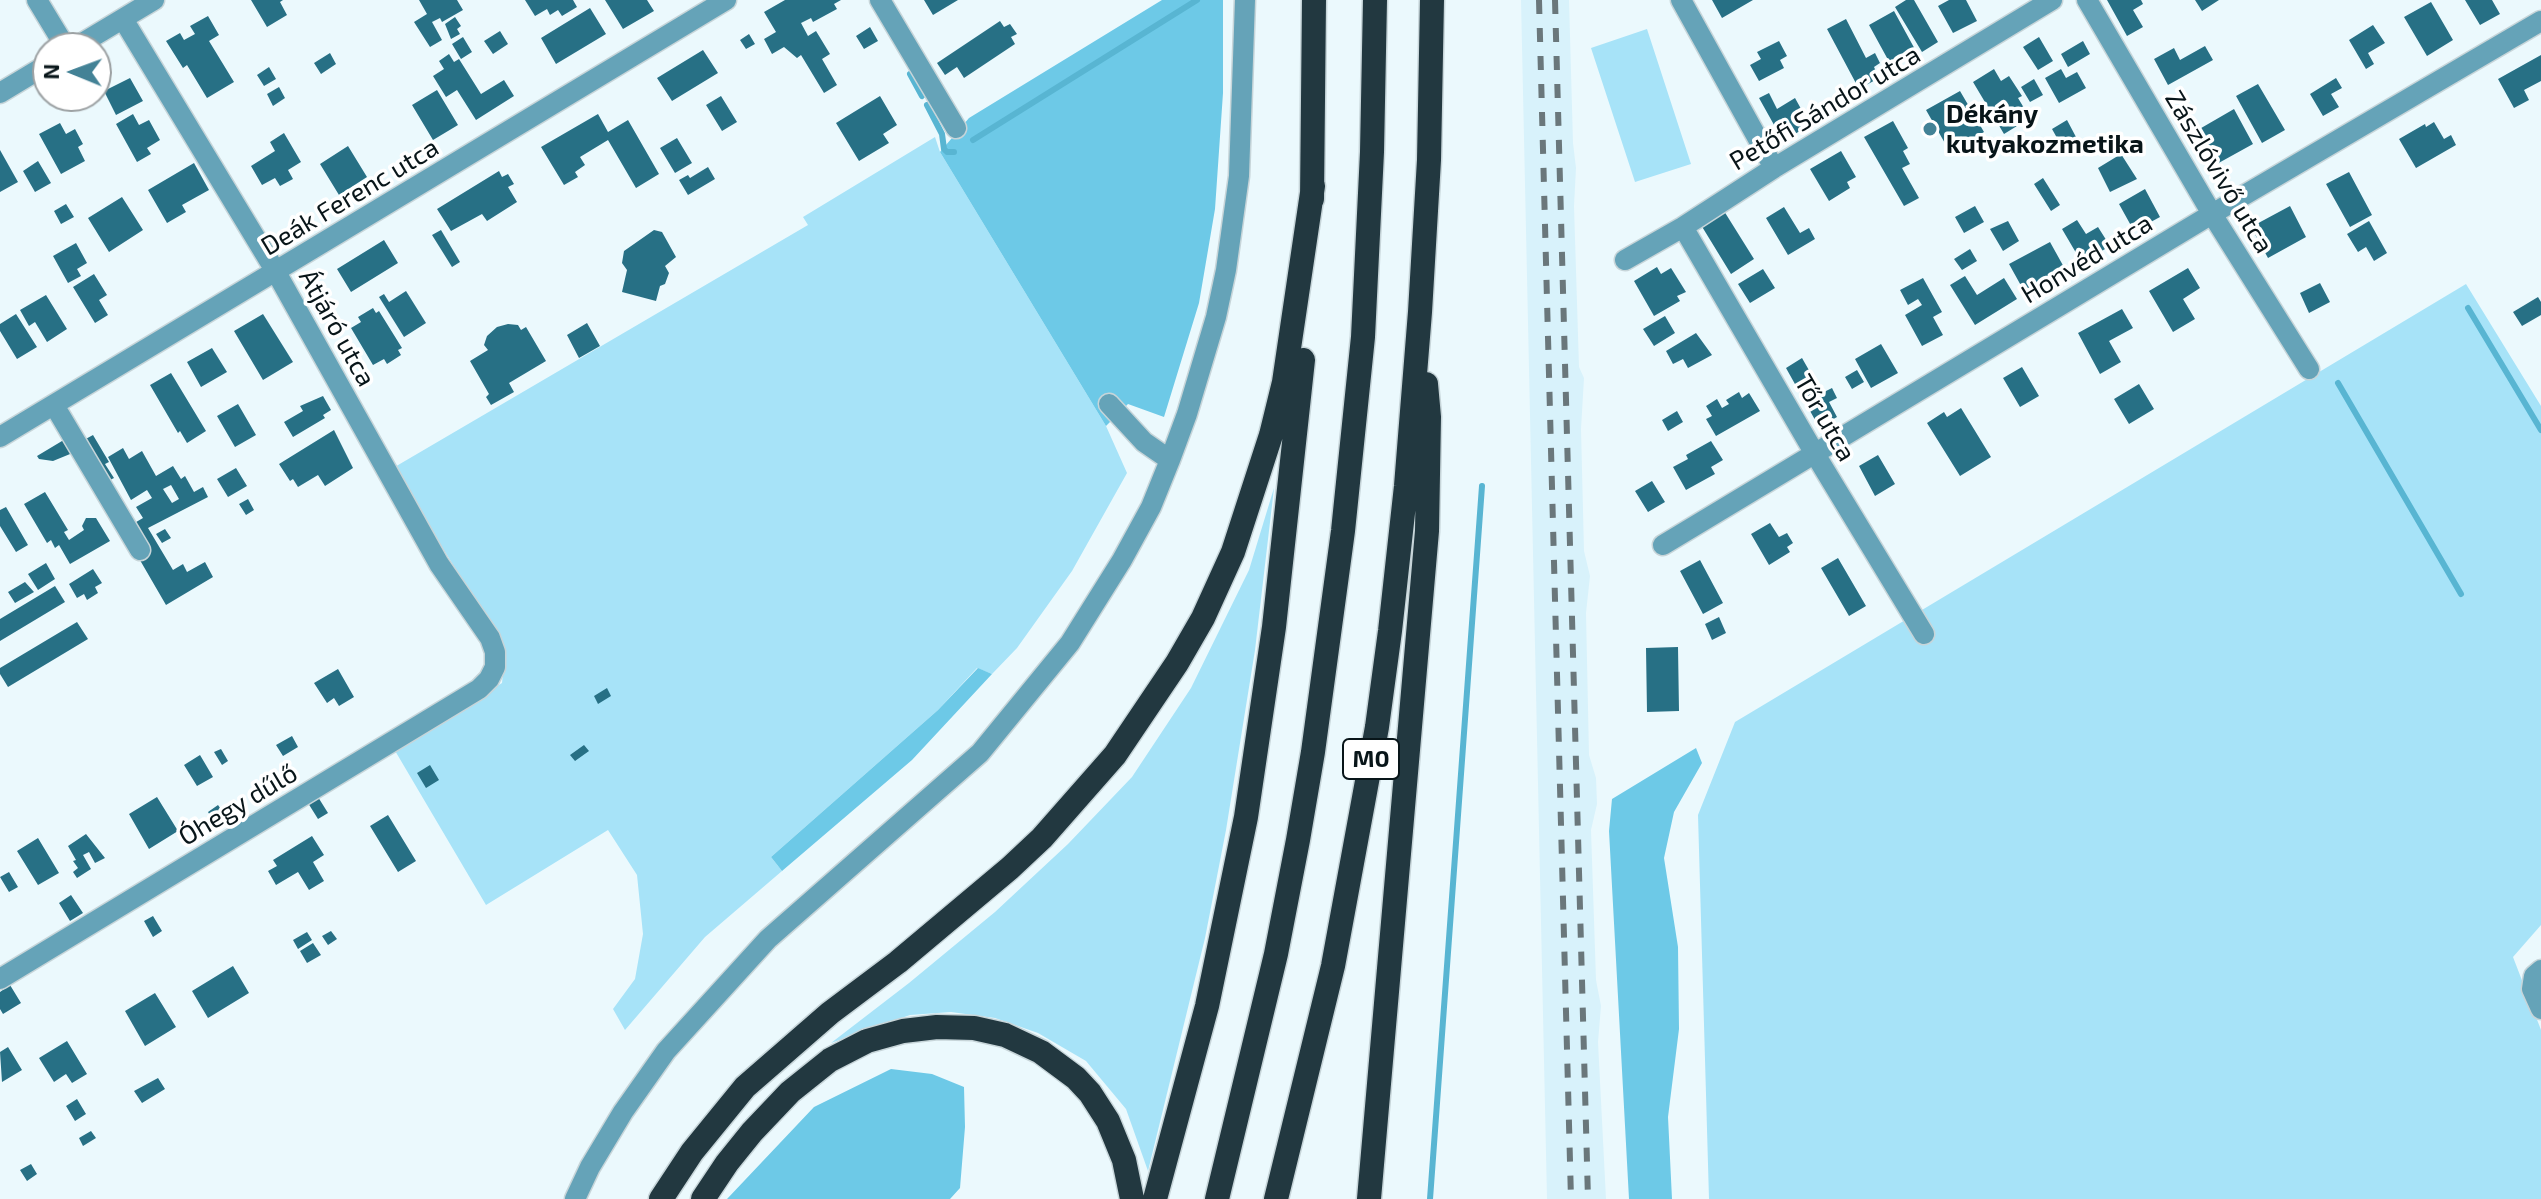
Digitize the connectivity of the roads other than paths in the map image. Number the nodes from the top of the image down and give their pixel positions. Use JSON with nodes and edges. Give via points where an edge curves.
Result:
{"nodes":[{"id":1,"x":37,"y":0,"type":"edge"},
{"id":2,"x":154,"y":0,"type":"edge"},
{"id":3,"x":726,"y":0,"type":"edge"},
{"id":4,"x":880,"y":0,"type":"edge"},
{"id":5,"x":1245,"y":0,"type":"edge"},
{"id":6,"x":1314,"y":0,"type":"edge"},
{"id":7,"x":1375,"y":0,"type":"edge"},
{"id":8,"x":1432,"y":0,"type":"edge"},
{"id":9,"x":1681,"y":0,"type":"edge"},
{"id":10,"x":2052,"y":0,"type":"edge"},
{"id":11,"x":2087,"y":0,"type":"edge"},
{"id":12,"x":123,"y":19,"type":"junction"},
{"id":13,"x":2541,"y":21,"type":"edge"},
{"id":14,"x":56,"y":32,"type":"edge"},
{"id":15,"x":101,"y":32,"type":"edge"},
{"id":16,"x":32,"y":74,"type":"edge"},
{"id":17,"x":0,"y":93,"type":"edge"},
{"id":18,"x":956,"y":128,"type":"dead end"},
{"id":19,"x":1774,"y":168,"type":"junction"},
{"id":20,"x":1313,"y":186,"type":"junction"},
{"id":21,"x":2212,"y":214,"type":"junction"},
{"id":22,"x":1683,"y":227,"type":"junction"},
{"id":23,"x":1625,"y":260,"type":"dead end"},
{"id":24,"x":276,"y":272,"type":"junction"},
{"id":25,"x":1420,"y":312,"type":"junction"},
{"id":26,"x":2309,"y":369,"type":"dead end"},
{"id":27,"x":1109,"y":404,"type":"dead end"},
{"id":28,"x":54,"y":405,"type":"junction"},
{"id":29,"x":0,"y":437,"type":"edge"},
{"id":30,"x":1815,"y":454,"type":"junction"},
{"id":31,"x":1170,"y":460,"type":"junction"},
{"id":32,"x":1663,"y":545,"type":"dead end"},
{"id":33,"x":140,"y":550,"type":"dead end"},
{"id":34,"x":1924,"y":634,"type":"dead end"},
{"id":35,"x":495,"y":667,"type":"joint"},
{"id":36,"x":2541,"y":970,"type":"edge"},
{"id":37,"x":0,"y":979,"type":"edge"},
{"id":38,"x":2541,"y":1009,"type":"edge"},
{"id":39,"x":575,"y":1199,"type":"edge"},
{"id":40,"x":661,"y":1199,"type":"edge"},
{"id":41,"x":703,"y":1199,"type":"edge"},
{"id":42,"x":1132,"y":1199,"type":"edge"},
{"id":43,"x":1155,"y":1199,"type":"edge"},
{"id":44,"x":1217,"y":1199,"type":"edge"},
{"id":45,"x":1276,"y":1199,"type":"edge"},
{"id":46,"x":1369,"y":1199,"type":"edge"}],
"edges":[{"from":1,"to":14,"type":"street"},
{"from":2,"to":12,"type":"street"},
{"from":3,"to":24,"type":"street","name":"Deák Ferenc utca"},
{"from":4,"to":18,"type":"street"},
{"from":5,"to":31,"type":"street","via":[[1239,176],[1229,255],[1212,332]]},
{"from":6,"to":20,"type":"highway"},
{"from":7,"to":44,"type":"highway","number":"M0","via":[[1363,337],[1343,531],[1298,840]]},
{"from":8,"to":25,"type":"highway","number":"M0"},
{"from":9,"to":19,"type":"street"},
{"from":10,"to":19,"type":"street","name":"Petőfi Sándor utca"},
{"from":11,"to":21,"type":"street","name":"Zászlóvivő utca"},
{"from":12,"to":15,"type":"street"},
{"from":12,"to":24,"type":"street","name":"Átjáró utca"},
{"from":13,"to":21,"type":"street","name":"Honvéd utca"},
{"from":16,"to":17,"type":"street"},
{"from":19,"to":22,"type":"street","name":"Petőfi Sándor utca"},
{"from":20,"to":40,"type":"highway","via":[[1284,382],[1259,477],[1233,552],[1177,663],[1081,796],[1010,868],[745,1087]]},
{"from":20,"to":43,"type":"highway","via":[[1299,402],[1246,817],[1207,1006]]},
{"from":21,"to":26,"type":"street","name":"Zászlóvivő utca"},
{"from":21,"to":30,"type":"street","name":"Honvéd utca"},
{"from":22,"to":23,"type":"street","name":"Petőfi Sándor utca"},
{"from":22,"to":30,"type":"street","name":"Tőr utca"},
{"from":24,"to":28,"type":"street","name":"Deák Ferenc utca"},
{"from":24,"to":35,"type":"street","name":"Átjáró utca","via":[[439,564],[490,638]]},
{"from":25,"to":45,"type":"highway","number":"M0","via":[[1406,486],[1377,727],[1333,966]]},
{"from":25,"to":46,"type":"highway","via":[[1429,417],[1427,531]]},
{"from":27,"to":31,"type":"street","via":[[1144,442]]},
{"from":28,"to":29,"type":"street","name":"Deák Ferenc utca"},
{"from":28,"to":33,"type":"street"},
{"from":30,"to":32,"type":"street","name":"Honvéd utca"},
{"from":30,"to":34,"type":"street","name":"Tőr utca"},
{"from":31,"to":39,"type":"street","via":[[1151,507],[1099,599],[1038,685],[980,753],[768,939],[711,999],[623,1112]]},
{"from":35,"to":37,"type":"street","name":"Óhegy dűlő","via":[[479,689]]},
{"from":36,"to":38,"type":"street","via":[[2532,989]]},
{"from":41,"to":42,"type":"highway","via":[[769,1113],[830,1060],[867,1041],[937,1027],[1005,1035],[1041,1052],[1076,1078],[1108,1121]]}]}
